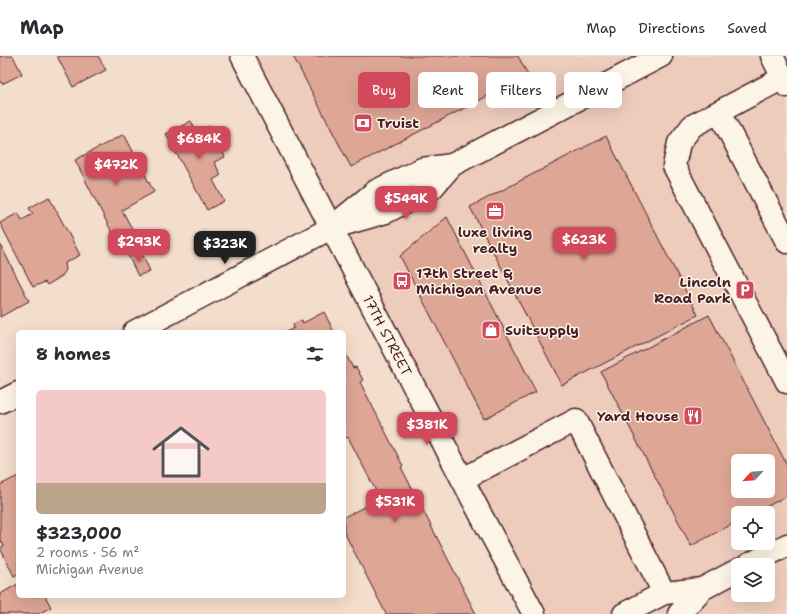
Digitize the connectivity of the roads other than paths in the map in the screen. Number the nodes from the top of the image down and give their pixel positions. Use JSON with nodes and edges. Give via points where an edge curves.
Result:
{"nodes":[{"id":1,"x":242,"y":56,"type":"edge"},
{"id":2,"x":661,"y":56,"type":"edge"},
{"id":3,"x":772,"y":56,"type":"edge"},
{"id":4,"x":785,"y":82,"type":"edge"},
{"id":5,"x":719,"y":112,"type":"junction"},
{"id":6,"x":331,"y":228,"type":"junction"},
{"id":7,"x":787,"y":242,"type":"edge"},
{"id":8,"x":139,"y":330,"type":"edge"},
{"id":9,"x":787,"y":382,"type":"edge"},
{"id":10,"x":16,"y":393,"type":"edge"},
{"id":11,"x":0,"y":402,"type":"edge"},
{"id":12,"x":463,"y":479,"type":"junction"},
{"id":13,"x":787,"y":545,"type":"edge"},
{"id":14,"x":762,"y":558,"type":"edge"},
{"id":15,"x":731,"y":574,"type":"edge"},
{"id":16,"x":702,"y":589,"type":"junction"},
{"id":17,"x":664,"y":593,"type":"junction"},
{"id":18,"x":534,"y":614,"type":"edge"},
{"id":19,"x":624,"y":614,"type":"edge"},
{"id":20,"x":679,"y":614,"type":"edge"}],
"edges":[{"from":1,"to":6,"type":"street","name":"17TH STREET"},
{"from":2,"to":6,"type":"street","via":[[452,165],[422,169],[376,191]]},
{"from":3,"to":4,"type":"street"},
{"from":4,"to":5,"type":"street"},
{"from":5,"to":7,"type":"street"},
{"from":5,"to":9,"type":"street","via":[[692,126],[679,143],[674,166]]},
{"from":6,"to":8,"type":"street"},
{"from":6,"to":12,"type":"street","name":"17TH STREET"},
{"from":10,"to":11,"type":"street"},
{"from":12,"to":17,"type":"street","via":[[576,420]]},
{"from":12,"to":18,"type":"street","name":"17TH STREET"},
{"from":13,"to":14,"type":"street"},
{"from":15,"to":16,"type":"street"},
{"from":16,"to":17,"type":"street"},
{"from":16,"to":20,"type":"street"},
{"from":17,"to":19,"type":"street"}]}
